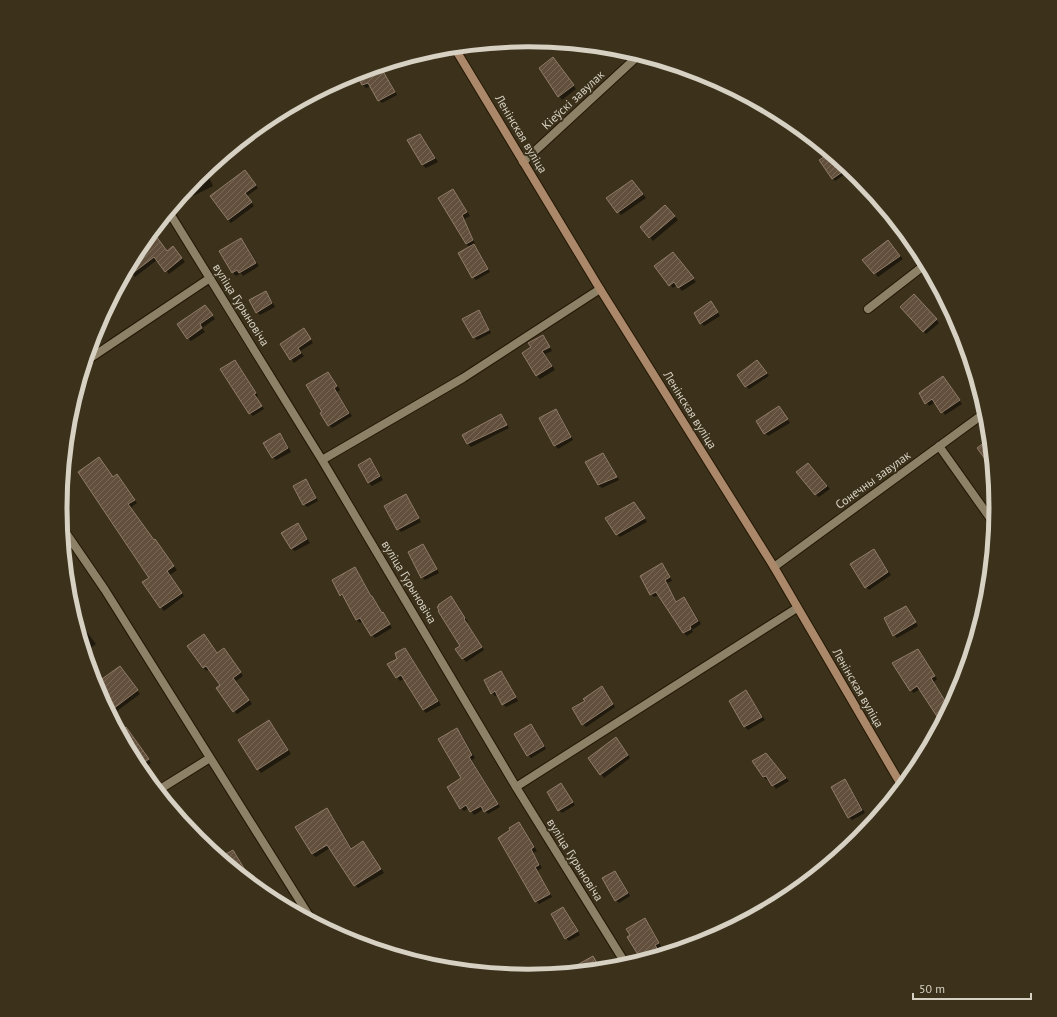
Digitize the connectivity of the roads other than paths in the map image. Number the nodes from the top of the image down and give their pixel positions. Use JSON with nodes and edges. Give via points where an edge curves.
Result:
{"nodes":[{"id":1,"x":457,"y":53,"type":"edge"},
{"id":2,"x":634,"y":60,"type":"edge"},
{"id":3,"x":523,"y":162,"type":"junction"},
{"id":4,"x":172,"y":216,"type":"edge"},
{"id":5,"x":922,"y":267,"type":"edge"},
{"id":6,"x":210,"y":278,"type":"junction"},
{"id":7,"x":600,"y":289,"type":"junction"},
{"id":8,"x":868,"y":309,"type":"dead end"},
{"id":9,"x":92,"y":357,"type":"edge"},
{"id":10,"x":981,"y":416,"type":"edge"},
{"id":11,"x":939,"y":446,"type":"junction"},
{"id":12,"x":322,"y":460,"type":"junction"},
{"id":13,"x":990,"y":518,"type":"edge"},
{"id":14,"x":68,"y":536,"type":"edge"},
{"id":15,"x":774,"y":567,"type":"junction"},
{"id":16,"x":798,"y":608,"type":"junction"},
{"id":17,"x":210,"y":758,"type":"junction"},
{"id":18,"x":899,"y":783,"type":"edge"},
{"id":19,"x":516,"y":787,"type":"junction"},
{"id":20,"x":161,"y":788,"type":"edge"},
{"id":21,"x":307,"y":913,"type":"edge"},
{"id":22,"x":623,"y":960,"type":"edge"}],
"edges":[{"from":1,"to":3,"type":"main road","name":"Ленінская вуліца"},
{"from":2,"to":3,"type":"street","name":"Кіеўскі завулак"},
{"from":3,"to":7,"type":"main road","name":"Ленінская вуліца"},
{"from":4,"to":6,"type":"street","name":"вуліца Гурыновіча"},
{"from":5,"to":8,"type":"street"},
{"from":6,"to":9,"type":"street"},
{"from":6,"to":12,"type":"street","name":"вуліца Гурыновіча"},
{"from":7,"to":12,"type":"street","via":[[463,378]]},
{"from":7,"to":15,"type":"main road","name":"Ленінская вуліца"},
{"from":10,"to":11,"type":"street","name":"Сонечны завулак"},
{"from":11,"to":13,"type":"street"},
{"from":11,"to":15,"type":"street","name":"Сонечны завулак"},
{"from":12,"to":19,"type":"street","name":"вуліца Гурыновіча"},
{"from":14,"to":17,"type":"street"},
{"from":15,"to":16,"type":"main road","name":"Ленінская вуліца"},
{"from":16,"to":18,"type":"main road","name":"Ленінская вуліца"},
{"from":16,"to":19,"type":"street"},
{"from":17,"to":20,"type":"street"},
{"from":17,"to":21,"type":"street"},
{"from":19,"to":22,"type":"street","name":"вуліца Гурыновіча"}]}
